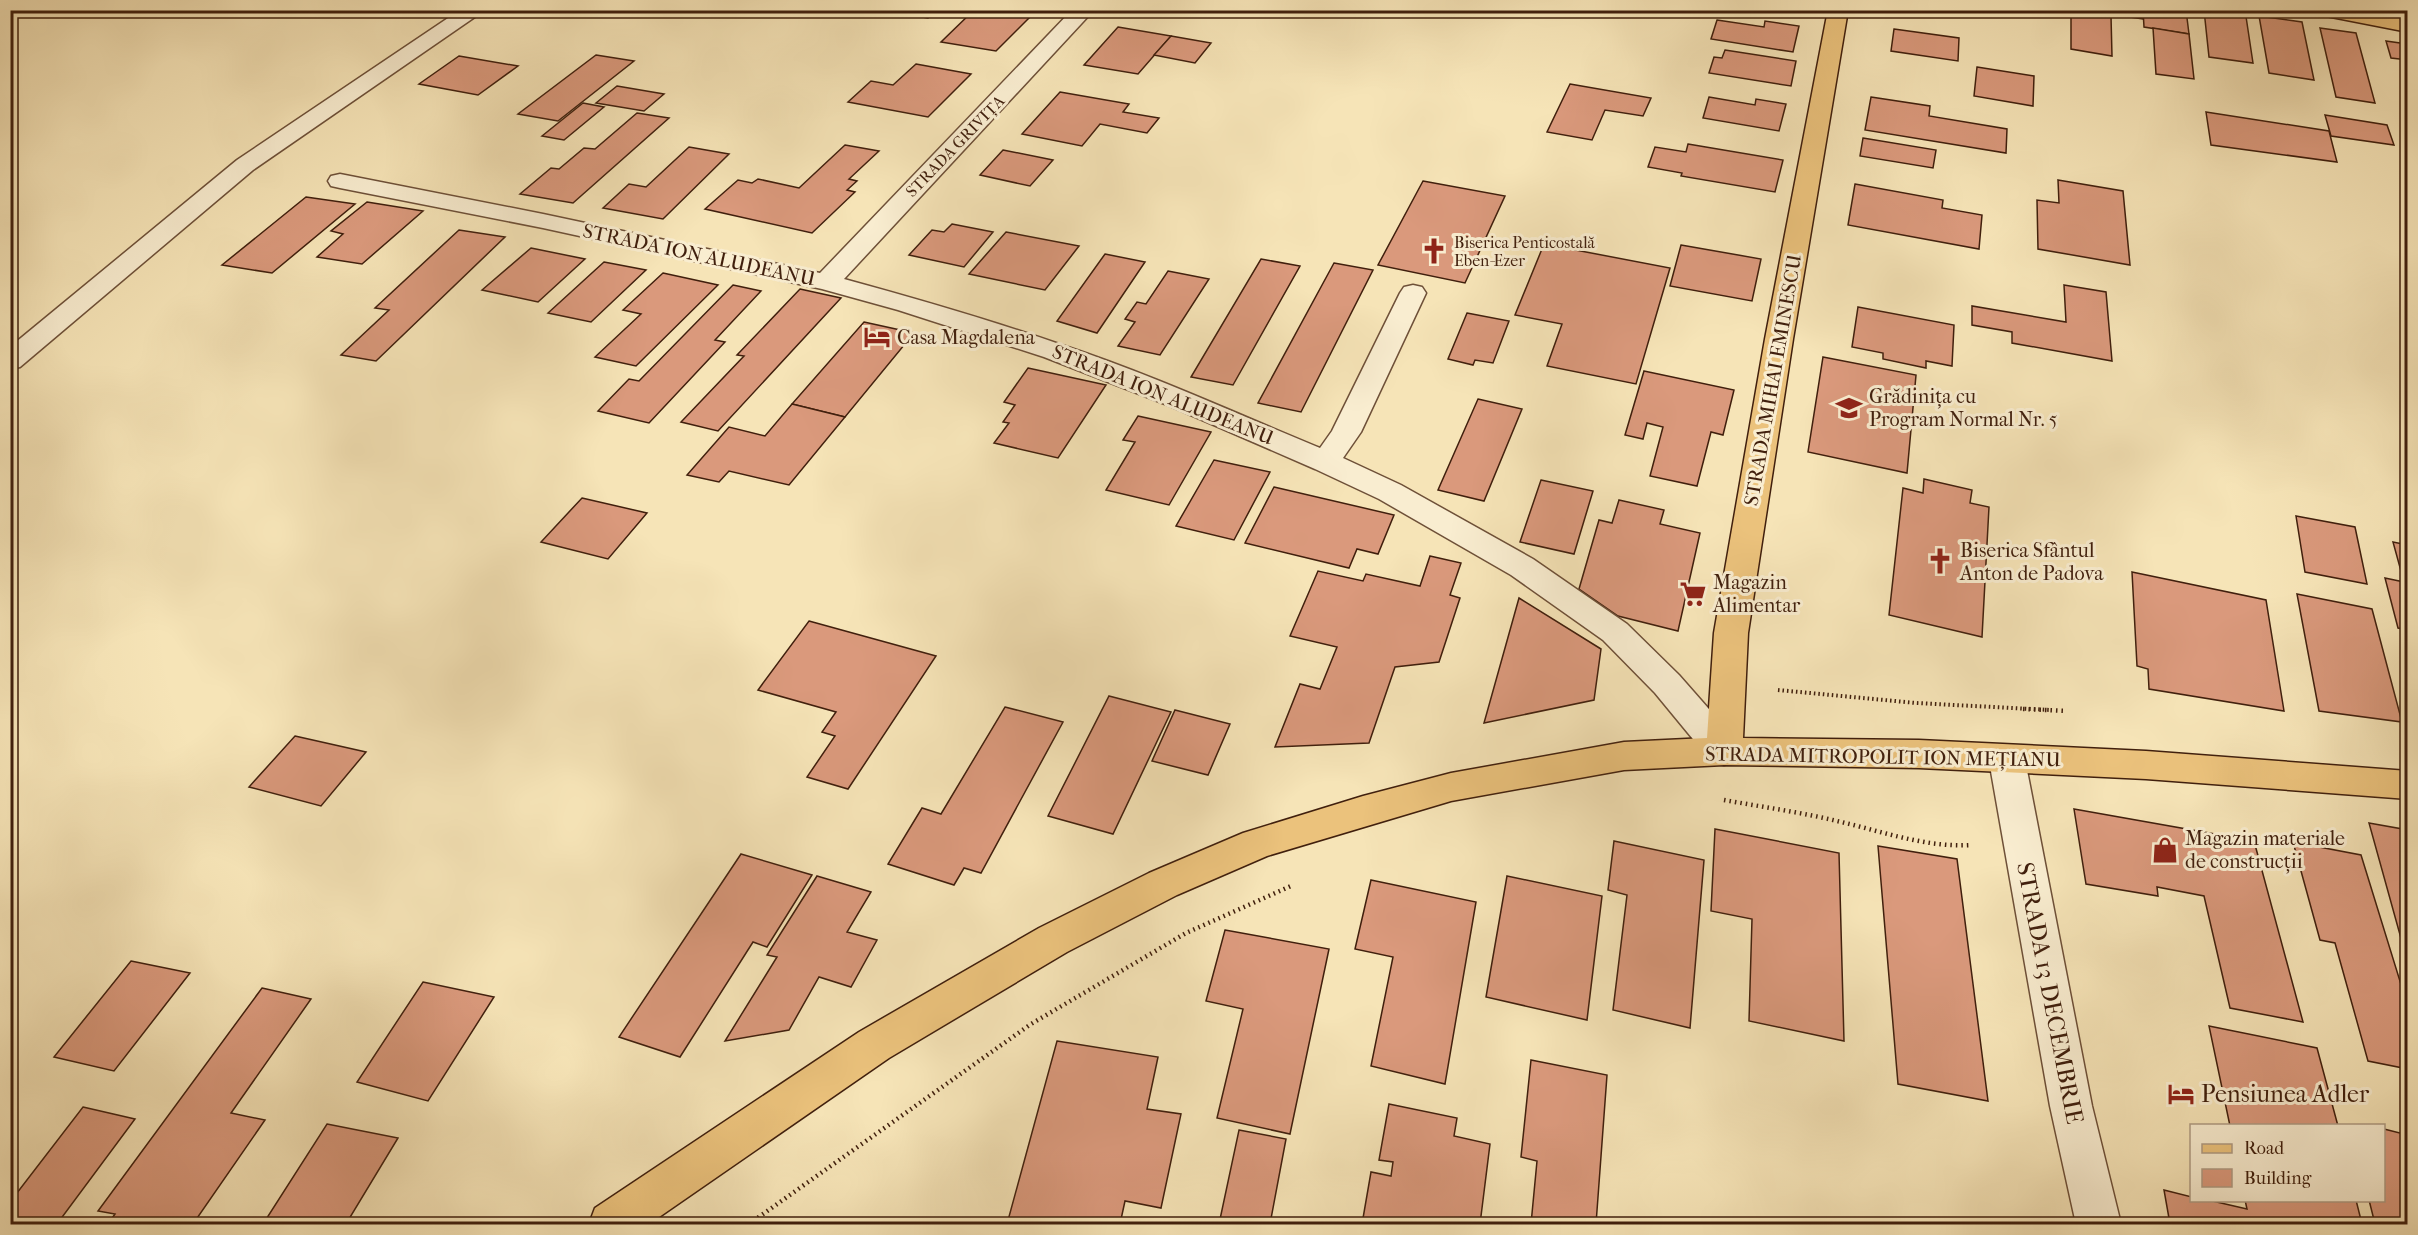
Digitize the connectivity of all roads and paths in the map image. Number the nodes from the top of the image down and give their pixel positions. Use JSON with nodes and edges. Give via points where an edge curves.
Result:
{"nodes":[{"id":1,"x":475,"y":10,"type":"edge"},
{"id":2,"x":1084,"y":10,"type":"edge"},
{"id":3,"x":1838,"y":10,"type":"edge"},
{"id":4,"x":2326,"y":10,"type":"edge"},
{"id":5,"x":2408,"y":26,"type":"edge"},
{"id":6,"x":340,"y":181,"type":"dead end"},
{"id":7,"x":826,"y":282,"type":"junction"},
{"id":8,"x":1413,"y":294,"type":"dead end"},
{"id":9,"x":10,"y":361,"type":"edge"},
{"id":10,"x":1326,"y":462,"type":"junction"},
{"id":11,"x":1727,"y":685,"type":"junction"},
{"id":12,"x":2067,"y":711,"type":"dead end"},
{"id":13,"x":1724,"y":751,"type":"junction"},
{"id":14,"x":2007,"y":760,"type":"junction"},
{"id":15,"x":2408,"y":785,"type":"edge"},
{"id":16,"x":1714,"y":799,"type":"dead end"},
{"id":17,"x":2020,"y":836,"type":"junction"},
{"id":18,"x":1299,"y":882,"type":"dead end"},
{"id":19,"x":611,"y":1224,"type":"edge"},
{"id":20,"x":749,"y":1224,"type":"edge"},
{"id":21,"x":2099,"y":1224,"type":"edge"}],
"edges":[{"from":1,"to":9,"type":"street","via":[[245,165]]},
{"from":2,"to":7,"type":"street","name":"STRADA GRIVIȚA"},
{"from":3,"to":11,"type":"main road","name":"STRADA MIHAI EMINESCU","via":[[1779,339],[1731,633]]},
{"from":4,"to":5,"type":"main road"},
{"from":6,"to":7,"type":"street","name":"STRADA ION ALUDEANU"},
{"from":7,"to":10,"type":"street","name":"STRADA ION ALUDEANU","via":[[1054,351]]},
{"from":8,"to":10,"type":"street","via":[[1346,432]]},
{"from":10,"to":13,"type":"street","name":"STRADA ION ALUDEANU","via":[[1390,492],[1522,567],[1615,632],[1667,684]]},
{"from":11,"to":12,"type":"path","via":[[1916,703]]},
{"from":11,"to":13,"type":"main road","name":"STRADA MIHAI EMINESCU"},
{"from":13,"to":14,"type":"main road","name":"STRADA MITROPOLIT ION MEȚIANU"},
{"from":13,"to":19,"type":"main road","name":"STRADA MITROPOLIT ION MEȚIANU","via":[[1624,756],[1451,787],[1246,849],[1163,884],[1053,940],[874,1045]]},
{"from":14,"to":15,"type":"main road","name":"STRADA MITROPOLIT ION MEȚIANU","via":[[2146,765]]},
{"from":14,"to":17,"type":"street","name":"STRADA 13 DECEMBRIE"},
{"from":16,"to":17,"type":"path","via":[[1963,847]]},
{"from":17,"to":21,"type":"street","name":"STRADA 13 DECEMBRIE","via":[[2071,1106]]},
{"from":18,"to":20,"type":"path","via":[[1186,933],[1031,1024]]}]}
